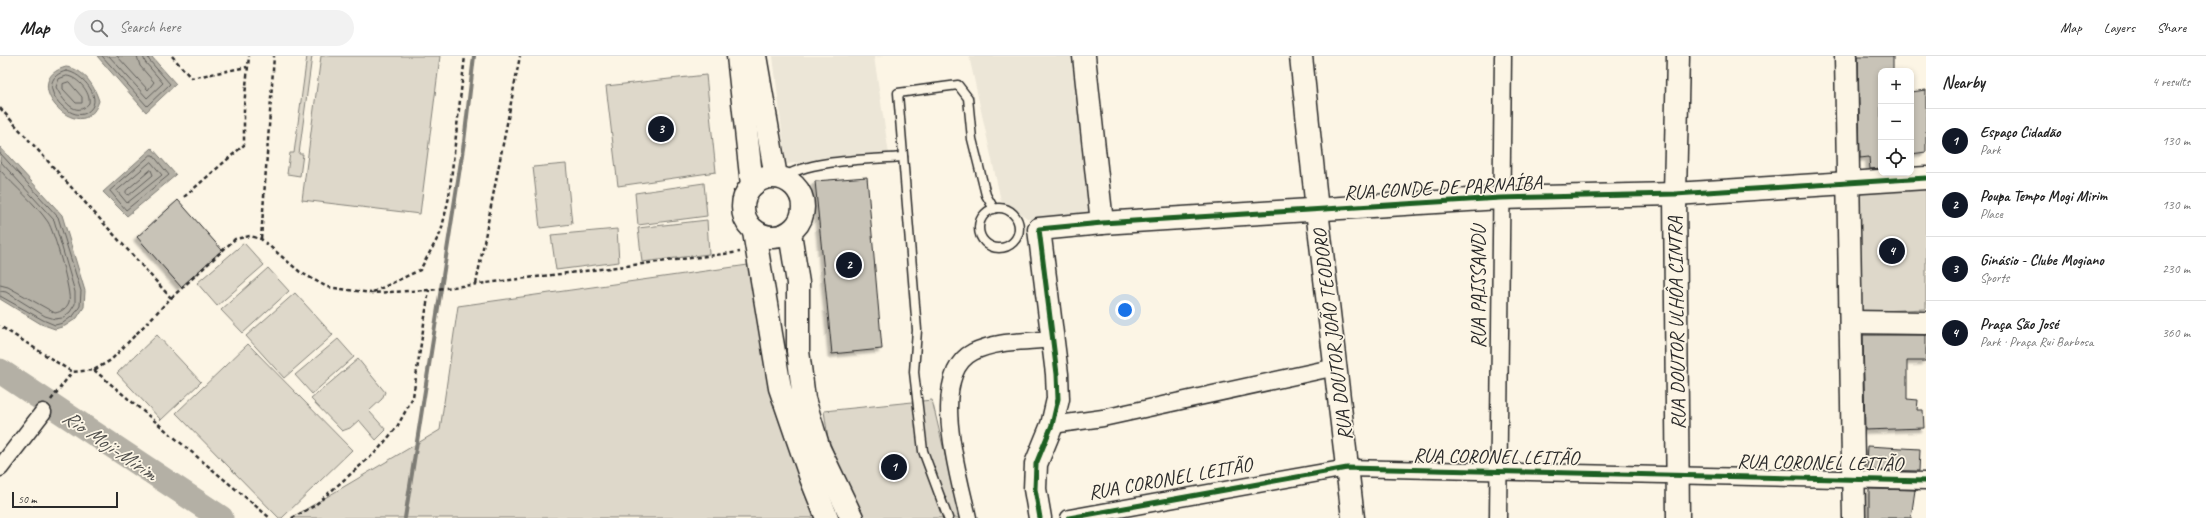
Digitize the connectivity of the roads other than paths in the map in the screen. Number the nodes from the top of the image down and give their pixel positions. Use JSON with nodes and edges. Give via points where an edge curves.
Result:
{"nodes":[{"id":1,"x":738,"y":56,"type":"edge"},
{"id":2,"x":755,"y":56,"type":"edge"},
{"id":3,"x":1084,"y":56,"type":"edge"},
{"id":4,"x":1301,"y":56,"type":"edge"},
{"id":5,"x":1502,"y":56,"type":"edge"},
{"id":6,"x":1678,"y":56,"type":"edge"},
{"id":7,"x":1846,"y":56,"type":"edge"},
{"id":8,"x":903,"y":157,"type":"junction"},
{"id":9,"x":779,"y":177,"type":"junction"},
{"id":10,"x":1926,"y":178,"type":"edge"},
{"id":11,"x":1849,"y":184,"type":"junction"},
{"id":12,"x":752,"y":185,"type":"junction"},
{"id":13,"x":1675,"y":194,"type":"junction"},
{"id":14,"x":1500,"y":198,"type":"junction"},
{"id":15,"x":994,"y":209,"type":"junction"},
{"id":16,"x":1317,"y":210,"type":"junction"},
{"id":17,"x":1102,"y":223,"type":"junction"},
{"id":18,"x":1029,"y":228,"type":"junction"},
{"id":19,"x":754,"y":232,"type":"junction"},
{"id":20,"x":790,"y":233,"type":"junction"},
{"id":21,"x":1851,"y":322,"type":"junction"},
{"id":22,"x":1926,"y":324,"type":"edge"},
{"id":23,"x":1053,"y":339,"type":"junction"},
{"id":24,"x":1336,"y":367,"type":"junction"},
{"id":25,"x":43,"y":412,"type":"dead end"},
{"id":26,"x":1052,"y":425,"type":"junction"},
{"id":27,"x":0,"y":468,"type":"edge"},
{"id":28,"x":1347,"y":468,"type":"junction"},
{"id":29,"x":1498,"y":472,"type":"junction"},
{"id":30,"x":1678,"y":475,"type":"junction"},
{"id":31,"x":1854,"y":479,"type":"junction"},
{"id":32,"x":1926,"y":481,"type":"edge"},
{"id":33,"x":827,"y":518,"type":"edge"},
{"id":34,"x":852,"y":518,"type":"edge"},
{"id":35,"x":948,"y":518,"type":"edge"},
{"id":36,"x":968,"y":518,"type":"edge"},
{"id":37,"x":1040,"y":518,"type":"edge"},
{"id":38,"x":1069,"y":518,"type":"edge"},
{"id":39,"x":1353,"y":518,"type":"edge"},
{"id":40,"x":1498,"y":518,"type":"edge"},
{"id":41,"x":1678,"y":518,"type":"edge"},
{"id":42,"x":1854,"y":518,"type":"edge"}],
"edges":[{"from":1,"to":12,"type":"street"},
{"from":2,"to":9,"type":"street"},
{"from":3,"to":17,"type":"street"},
{"from":4,"to":16,"type":"street","name":"RUA DOUTOR JOÃO TEODORO"},
{"from":5,"to":14,"type":"street","name":"RUA PAISSANDU"},
{"from":6,"to":13,"type":"street","name":"RUA DOUTOR ULHÔA CINTRA"},
{"from":7,"to":11,"type":"street"},
{"from":8,"to":9,"type":"lane","via":[[809,166]]},
{"from":8,"to":15,"type":"lane","via":[[898,93],[958,85],[968,98],[974,146],[986,195]]},
{"from":8,"to":35,"type":"lane","via":[[916,330],[914,372],[922,443]]},
{"from":9,"to":12,"type":"street","via":[[759,180]]},
{"from":9,"to":20,"type":"street","via":[[792,183],[800,192],[804,203],[801,220]]},
{"from":10,"to":11,"type":"street","name":"RUA CONDE DE PARNAÍBA"},
{"from":11,"to":13,"type":"street","name":"RUA CONDE DE PARNAÍBA"},
{"from":11,"to":21,"type":"street"},
{"from":12,"to":19,"type":"street","via":[[746,194],[743,214]]},
{"from":13,"to":14,"type":"street","name":"RUA CONDE DE PARNAÍBA"},
{"from":13,"to":30,"type":"street","name":"RUA DOUTOR ULHÔA CINTRA"},
{"from":14,"to":16,"type":"street","name":"RUA CONDE DE PARNAÍBA"},
{"from":14,"to":29,"type":"street","name":"RUA PAISSANDU"},
{"from":15,"to":18,"type":"lane","via":[[1007,210]]},
{"from":15,"to":18,"type":"lane","via":[[979,222],[980,235],[988,246],[1007,247]]},
{"from":16,"to":17,"type":"street","name":"RUA CONDE DE PARNAÍBA"},
{"from":16,"to":24,"type":"street","name":"RUA DOUTOR JOÃO TEODORO"},
{"from":17,"to":18,"type":"street","name":"RUA CONDE DE PARNAÍBA"},
{"from":18,"to":23,"type":"street"},
{"from":19,"to":20,"type":"street","via":[[772,238]]},
{"from":19,"to":33,"type":"street","via":[[780,388],[810,478]]},
{"from":20,"to":34,"type":"street","via":[[798,283],[798,351],[804,400],[819,449]]},
{"from":21,"to":22,"type":"street"},
{"from":21,"to":31,"type":"street"},
{"from":23,"to":26,"type":"street","via":[[1058,399]]},
{"from":23,"to":36,"type":"street","via":[[989,346],[972,352],[961,361],[952,378],[948,395],[952,445]]},
{"from":24,"to":26,"type":"street","via":[[1103,418]]},
{"from":24,"to":28,"type":"street","name":"RUA DOUTOR JOÃO TEODORO"},
{"from":25,"to":27,"type":"street"},
{"from":26,"to":37,"type":"street","via":[[1036,464],[1035,489]]},
{"from":28,"to":29,"type":"street","name":"RUA CORONEL LEITÃO"},
{"from":28,"to":38,"type":"street","name":"RUA CORONEL LEITÃO"},
{"from":28,"to":39,"type":"street","name":"RUA DOUTOR JOÃO TEODORO"},
{"from":29,"to":30,"type":"street","name":"RUA CORONEL LEITÃO"},
{"from":29,"to":40,"type":"street","name":"RUA PAISSANDU"},
{"from":30,"to":31,"type":"street","name":"RUA CORONEL LEITÃO"},
{"from":30,"to":41,"type":"street","name":"RUA DOUTOR ULHÔA CINTRA"},
{"from":31,"to":32,"type":"street","name":"RUA CORONEL LEITÃO"},
{"from":31,"to":42,"type":"street"}]}
